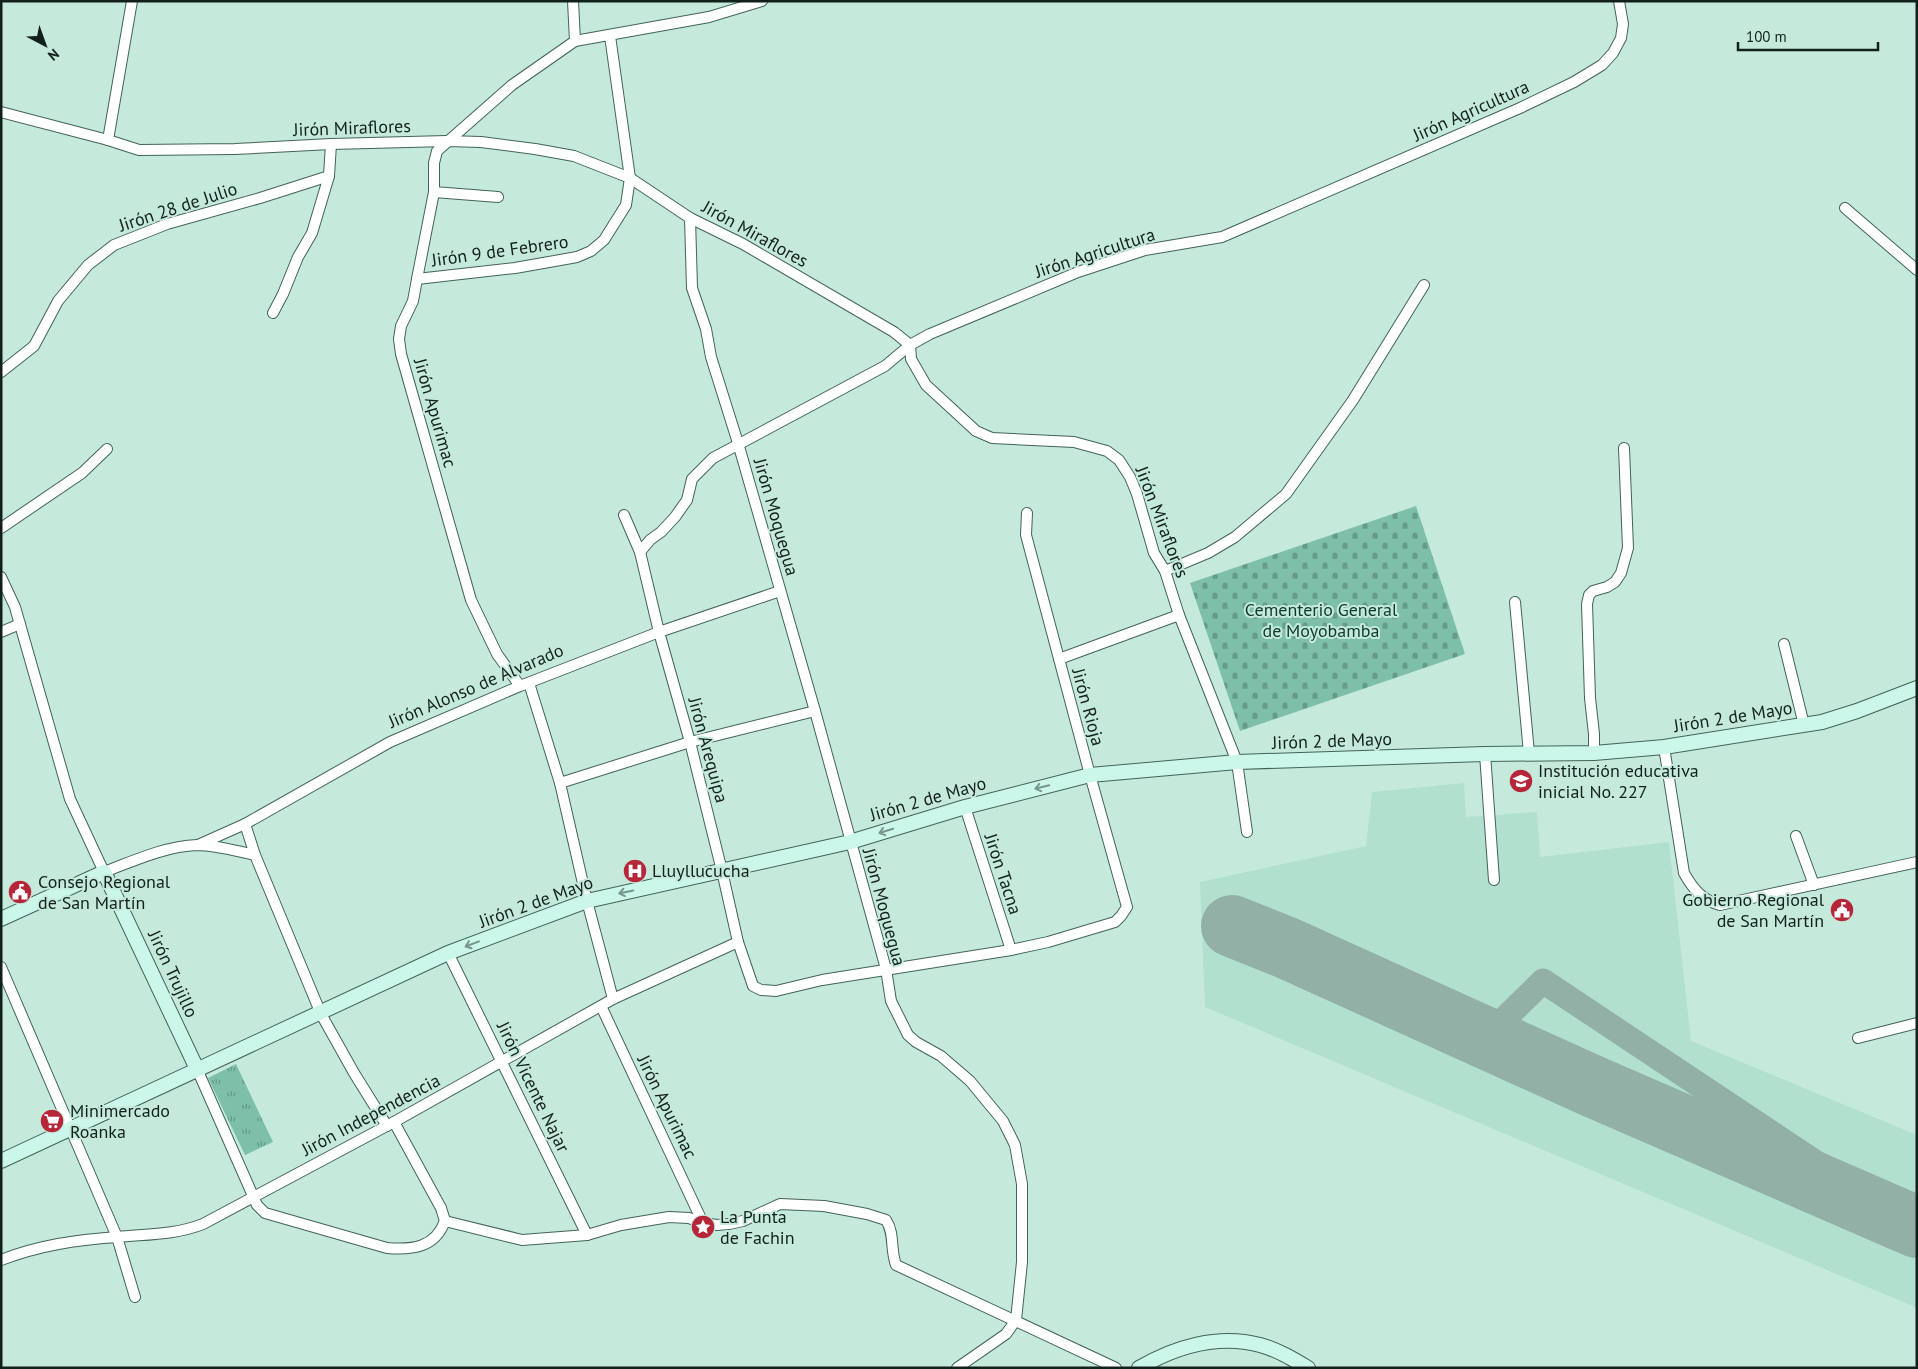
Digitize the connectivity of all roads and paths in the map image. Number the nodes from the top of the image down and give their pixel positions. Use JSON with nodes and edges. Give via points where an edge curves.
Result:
{"nodes":[{"id":1,"x":132,"y":1,"type":"edge"},
{"id":2,"x":573,"y":1,"type":"edge"},
{"id":3,"x":762,"y":1,"type":"edge"},
{"id":4,"x":1619,"y":1,"type":"edge"},
{"id":5,"x":610,"y":36,"type":"junction"},
{"id":6,"x":575,"y":41,"type":"junction"},
{"id":7,"x":1,"y":112,"type":"edge"},
{"id":8,"x":108,"y":140,"type":"junction"},
{"id":9,"x":447,"y":141,"type":"junction"},
{"id":10,"x":331,"y":144,"type":"junction"},
{"id":11,"x":329,"y":176,"type":"junction"},
{"id":12,"x":630,"y":178,"type":"junction"},
{"id":13,"x":434,"y":192,"type":"junction"},
{"id":14,"x":498,"y":197,"type":"dead end"},
{"id":15,"x":1845,"y":208,"type":"dead end"},
{"id":16,"x":690,"y":218,"type":"junction"},
{"id":17,"x":1917,"y":270,"type":"edge"},
{"id":18,"x":417,"y":279,"type":"junction"},
{"id":19,"x":1424,"y":286,"type":"dead end"},
{"id":20,"x":273,"y":313,"type":"dead end"},
{"id":21,"x":910,"y":345,"type":"junction"},
{"id":22,"x":1,"y":372,"type":"edge"},
{"id":23,"x":738,"y":443,"type":"junction"},
{"id":24,"x":1624,"y":448,"type":"dead end"},
{"id":25,"x":107,"y":450,"type":"dead end"},
{"id":26,"x":1027,"y":513,"type":"dead end"},
{"id":27,"x":624,"y":515,"type":"dead end"},
{"id":28,"x":1,"y":528,"type":"edge"},
{"id":29,"x":640,"y":552,"type":"junction"},
{"id":30,"x":1165,"y":571,"type":"junction"},
{"id":31,"x":1,"y":577,"type":"edge"},
{"id":32,"x":780,"y":591,"type":"junction"},
{"id":33,"x":1515,"y":602,"type":"dead end"},
{"id":34,"x":1179,"y":616,"type":"junction"},
{"id":35,"x":20,"y":624,"type":"junction"},
{"id":36,"x":1,"y":632,"type":"edge"},
{"id":37,"x":659,"y":632,"type":"junction"},
{"id":38,"x":1784,"y":644,"type":"dead end"},
{"id":39,"x":1059,"y":659,"type":"junction"},
{"id":40,"x":525,"y":685,"type":"junction"},
{"id":41,"x":1917,"y":688,"type":"edge"},
{"id":42,"x":815,"y":711,"type":"junction"},
{"id":43,"x":1804,"y":725,"type":"junction"},
{"id":44,"x":690,"y":742,"type":"junction"},
{"id":45,"x":1664,"y":747,"type":"junction"},
{"id":46,"x":1529,"y":753,"type":"junction"},
{"id":47,"x":1594,"y":753,"type":"junction"},
{"id":48,"x":1485,"y":754,"type":"junction"},
{"id":49,"x":1237,"y":762,"type":"junction"},
{"id":50,"x":1090,"y":775,"type":"junction"},
{"id":51,"x":560,"y":783,"type":"junction"},
{"id":52,"x":965,"y":807,"type":"junction"},
{"id":53,"x":245,"y":824,"type":"junction"},
{"id":54,"x":1246,"y":832,"type":"dead end"},
{"id":55,"x":1796,"y":836,"type":"dead end"},
{"id":56,"x":850,"y":842,"type":"junction"},
{"id":57,"x":198,"y":845,"type":"junction"},
{"id":58,"x":255,"y":855,"type":"junction"},
{"id":59,"x":1917,"y":862,"type":"edge"},
{"id":60,"x":722,"y":871,"type":"junction"},
{"id":61,"x":104,"y":872,"type":"junction"},
{"id":62,"x":1494,"y":880,"type":"dead end"},
{"id":63,"x":1814,"y":884,"type":"junction"},
{"id":64,"x":587,"y":901,"type":"junction"},
{"id":65,"x":1,"y":919,"type":"edge"},
{"id":66,"x":738,"y":942,"type":"junction"},
{"id":67,"x":1011,"y":950,"type":"junction"},
{"id":68,"x":448,"y":953,"type":"junction"},
{"id":69,"x":1,"y":967,"type":"edge"},
{"id":70,"x":886,"y":969,"type":"junction"},
{"id":71,"x":613,"y":999,"type":"junction"},
{"id":72,"x":601,"y":1006,"type":"junction"},
{"id":73,"x":321,"y":1014,"type":"junction"},
{"id":74,"x":1917,"y":1023,"type":"edge"},
{"id":75,"x":1858,"y":1038,"type":"dead end"},
{"id":76,"x":503,"y":1062,"type":"junction"},
{"id":77,"x":197,"y":1069,"type":"junction"},
{"id":78,"x":390,"y":1124,"type":"junction"},
{"id":79,"x":70,"y":1129,"type":"junction"},
{"id":80,"x":1,"y":1161,"type":"edge"},
{"id":81,"x":254,"y":1196,"type":"junction"},
{"id":82,"x":445,"y":1221,"type":"junction"},
{"id":83,"x":703,"y":1223,"type":"junction"},
{"id":84,"x":587,"y":1235,"type":"junction"},
{"id":85,"x":117,"y":1237,"type":"junction"},
{"id":86,"x":1,"y":1260,"type":"edge"},
{"id":87,"x":135,"y":1296,"type":"dead end"},
{"id":88,"x":1016,"y":1320,"type":"junction"},
{"id":89,"x":957,"y":1368,"type":"edge"},
{"id":90,"x":1116,"y":1368,"type":"edge"},
{"id":91,"x":1139,"y":1368,"type":"edge"},
{"id":92,"x":1308,"y":1368,"type":"edge"}],
"edges":[{"from":1,"to":8,"type":"street"},
{"from":2,"to":6,"type":"street"},
{"from":3,"to":5,"type":"street","via":[[709,17]]},
{"from":4,"to":21,"type":"street","name":"Jirón Agricultura","via":[[1623,24],[1621,38],[1613,53],[1602,66],[1574,82],[1222,237],[1145,250],[1078,272],[952,324]]},
{"from":5,"to":6,"type":"street"},
{"from":5,"to":12,"type":"street","name":"Jirón 9 de Febrero"},
{"from":6,"to":9,"type":"street","name":"Jirón Apurimac","via":[[512,85]]},
{"from":7,"to":8,"type":"street","name":"Jirón Miraflores"},
{"from":8,"to":10,"type":"street","name":"Jirón Miraflores","via":[[139,150]]},
{"from":9,"to":10,"type":"street","name":"Jirón Miraflores"},
{"from":9,"to":12,"type":"street","name":"Jirón Miraflores","via":[[481,142],[574,156]]},
{"from":9,"to":13,"type":"street","name":"Jirón Apurimac","via":[[437,151]]},
{"from":10,"to":11,"type":"street"},
{"from":11,"to":20,"type":"street","via":[[312,233]]},
{"from":11,"to":22,"type":"street","name":"Jirón 28 de Julio","via":[[167,224],[114,245],[88,265],[58,301],[34,346]]},
{"from":12,"to":16,"type":"street","name":"Jirón Miraflores"},
{"from":12,"to":18,"type":"street","name":"Jirón 9 de Febrero","via":[[626,205],[618,220],[604,240],[591,251],[577,257],[515,268]]},
{"from":13,"to":14,"type":"street"},
{"from":13,"to":18,"type":"street","name":"Jirón Apurimac"},
{"from":15,"to":17,"type":"street"},
{"from":16,"to":21,"type":"street","name":"Jirón Miraflores","via":[[842,300]]},
{"from":16,"to":23,"type":"street","name":"Jirón Moquegua","via":[[692,288]]},
{"from":18,"to":40,"type":"street","name":"Jirón Apurimac","via":[[401,326],[401,354],[471,600],[497,654]]},
{"from":19,"to":30,"type":"street","via":[[1353,400],[1286,494],[1235,537],[1208,553]]},
{"from":21,"to":23,"type":"street","name":"Jirón Agricultura","via":[[886,366]]},
{"from":21,"to":30,"type":"street","name":"Jirón Miraflores","via":[[912,359],[926,385],[976,431],[992,438],[1074,442],[1107,451],[1119,460],[1130,477],[1154,553]]},
{"from":23,"to":29,"type":"street","name":"Jirón Agricultura","via":[[714,458],[692,479],[687,500],[675,517]]},
{"from":23,"to":32,"type":"street","name":"Jirón Moquegua"},
{"from":24,"to":47,"type":"street","via":[[1628,548],[1615,582],[1593,591],[1587,604]]},
{"from":25,"to":28,"type":"street","via":[[82,472]]},
{"from":26,"to":39,"type":"street","name":"Jirón Rioja","via":[[1026,535]]},
{"from":27,"to":29,"type":"street","name":"Jirón Arequipa"},
{"from":29,"to":37,"type":"street","name":"Jirón Arequipa"},
{"from":30,"to":34,"type":"street","name":"Jirón Miraflores"},
{"from":31,"to":35,"type":"street","name":"Jirón Trujillo"},
{"from":32,"to":37,"type":"street","name":"Jirón Alonso de Alvarado"},
{"from":32,"to":42,"type":"street","name":"Jirón Moquegua"},
{"from":33,"to":46,"type":"street"},
{"from":34,"to":39,"type":"street"},
{"from":34,"to":49,"type":"street","name":"Jirón Miraflores"},
{"from":35,"to":36,"type":"street"},
{"from":35,"to":61,"type":"street","name":"Jirón Trujillo","via":[[70,799]]},
{"from":37,"to":40,"type":"street","name":"Jirón Alonso de Alvarado"},
{"from":37,"to":44,"type":"street","name":"Jirón Arequipa"},
{"from":38,"to":43,"type":"street"},
{"from":39,"to":50,"type":"street","name":"Jirón Rioja"},
{"from":40,"to":51,"type":"street","name":"Jirón Apurimac"},
{"from":40,"to":53,"type":"street","name":"Jirón Alonso de Alvarado","via":[[390,742]]},
{"from":41,"to":43,"type":"main road","name":"Jirón 2 de Mayo","via":[[1822,722]]},
{"from":42,"to":44,"type":"street"},
{"from":42,"to":56,"type":"street","name":"Jirón Moquegua"},
{"from":43,"to":45,"type":"main road","name":"Jirón 2 de Mayo"},
{"from":44,"to":51,"type":"street"},
{"from":44,"to":60,"type":"street","name":"Jirón Arequipa"},
{"from":45,"to":47,"type":"main road","name":"Jirón 2 de Mayo"},
{"from":45,"to":63,"type":"street","via":[[1684,873],[1702,898],[1720,905]]},
{"from":46,"to":47,"type":"main road","name":"Jirón 2 de Mayo"},
{"from":46,"to":48,"type":"main road","name":"Jirón 2 de Mayo"},
{"from":48,"to":49,"type":"main road","name":"Jirón 2 de Mayo"},
{"from":48,"to":62,"type":"street"},
{"from":49,"to":50,"type":"main road","name":"Jirón 2 de Mayo"},
{"from":49,"to":54,"type":"street","name":"Jirón Miraflores"},
{"from":50,"to":52,"type":"main road","name":"Jirón 2 de Mayo","one_way":true},
{"from":50,"to":67,"type":"street","name":"Jirón Rioja","via":[[1127,908],[1114,922]]},
{"from":51,"to":64,"type":"street","name":"Jirón Apurimac"},
{"from":52,"to":56,"type":"main road","name":"Jirón 2 de Mayo","one_way":true},
{"from":52,"to":67,"type":"street","name":"Jirón Tacna"},
{"from":53,"to":57,"type":"street","name":"Jirón Alonso de Alvarado"},
{"from":53,"to":58,"type":"street"},
{"from":55,"to":63,"type":"street"},
{"from":56,"to":60,"type":"main road","name":"Jirón 2 de Mayo"},
{"from":56,"to":70,"type":"street","name":"Jirón Moquegua"},
{"from":57,"to":58,"type":"street","name":"Jirón Alonso de Alvarado"},
{"from":57,"to":61,"type":"street","name":"Jirón Alonso de Alvarado","via":[[158,853]]},
{"from":58,"to":73,"type":"street"},
{"from":59,"to":63,"type":"street"},
{"from":60,"to":64,"type":"main road","name":"Jirón 2 de Mayo","one_way":true},
{"from":60,"to":66,"type":"street","name":"Jirón Arequipa"},
{"from":61,"to":65,"type":"main road","name":"Jirón Alonso de Alvarado"},
{"from":61,"to":77,"type":"main road","name":"Jirón Trujillo"},
{"from":64,"to":68,"type":"main road","name":"Jirón 2 de Mayo","one_way":true},
{"from":64,"to":71,"type":"street","name":"Jirón Apurimac"},
{"from":66,"to":70,"type":"street","name":"Jirón Arequipa","via":[[753,986],[761,990],[776,991]]},
{"from":66,"to":71,"type":"street","name":"Jirón Independencia"},
{"from":67,"to":70,"type":"street"},
{"from":68,"to":73,"type":"main road","name":"Jirón 2 de Mayo"},
{"from":68,"to":76,"type":"street","name":"Jirón Vicente Najar"},
{"from":69,"to":79,"type":"street"},
{"from":70,"to":88,"type":"street","name":"Jirón Moquegua","via":[[891,1001],[908,1035],[941,1056],[970,1081],[1003,1121],[1015,1145],[1022,1184],[1022,1262]]},
{"from":71,"to":72,"type":"street","name":"Jirón Independencia"},
{"from":72,"to":76,"type":"street","name":"Jirón Independencia"},
{"from":72,"to":83,"type":"street","name":"Jirón Apurimac"},
{"from":73,"to":77,"type":"main road","name":"Jirón 2 de Mayo"},
{"from":73,"to":78,"type":"street","via":[[354,1073]]},
{"from":74,"to":75,"type":"street"},
{"from":76,"to":78,"type":"street","name":"Jirón Independencia"},
{"from":76,"to":84,"type":"street","name":"Jirón Vicente Najar"},
{"from":77,"to":79,"type":"main road","name":"Jirón 2 de Mayo"},
{"from":77,"to":81,"type":"street","name":"Jirón Trujillo"},
{"from":78,"to":81,"type":"street","name":"Jirón Independencia"},
{"from":78,"to":82,"type":"street","via":[[441,1208]]},
{"from":79,"to":80,"type":"main road","name":"Jirón 2 de Mayo"},
{"from":79,"to":85,"type":"street"},
{"from":81,"to":82,"type":"street","name":"Jirón Trujillo","via":[[265,1213],[387,1248],[406,1249],[435,1239]]},
{"from":81,"to":85,"type":"street","name":"Jirón Independencia","via":[[190,1229]]},
{"from":82,"to":84,"type":"street","via":[[522,1240]]},
{"from":83,"to":84,"type":"street","via":[[669,1217]]},
{"from":83,"to":88,"type":"street","via":[[743,1222],[780,1204],[824,1206],[867,1214],[886,1220],[891,1228],[896,1264]]},
{"from":85,"to":86,"type":"street","name":"Jirón Independencia","via":[[28,1250]]},
{"from":85,"to":87,"type":"street"},
{"from":88,"to":89,"type":"street","via":[[1006,1334]]},
{"from":88,"to":90,"type":"street"},
{"from":91,"to":92,"type":"main road","via":[[1159,1356],[1194,1344],[1225,1341],[1259,1344]]}]}
